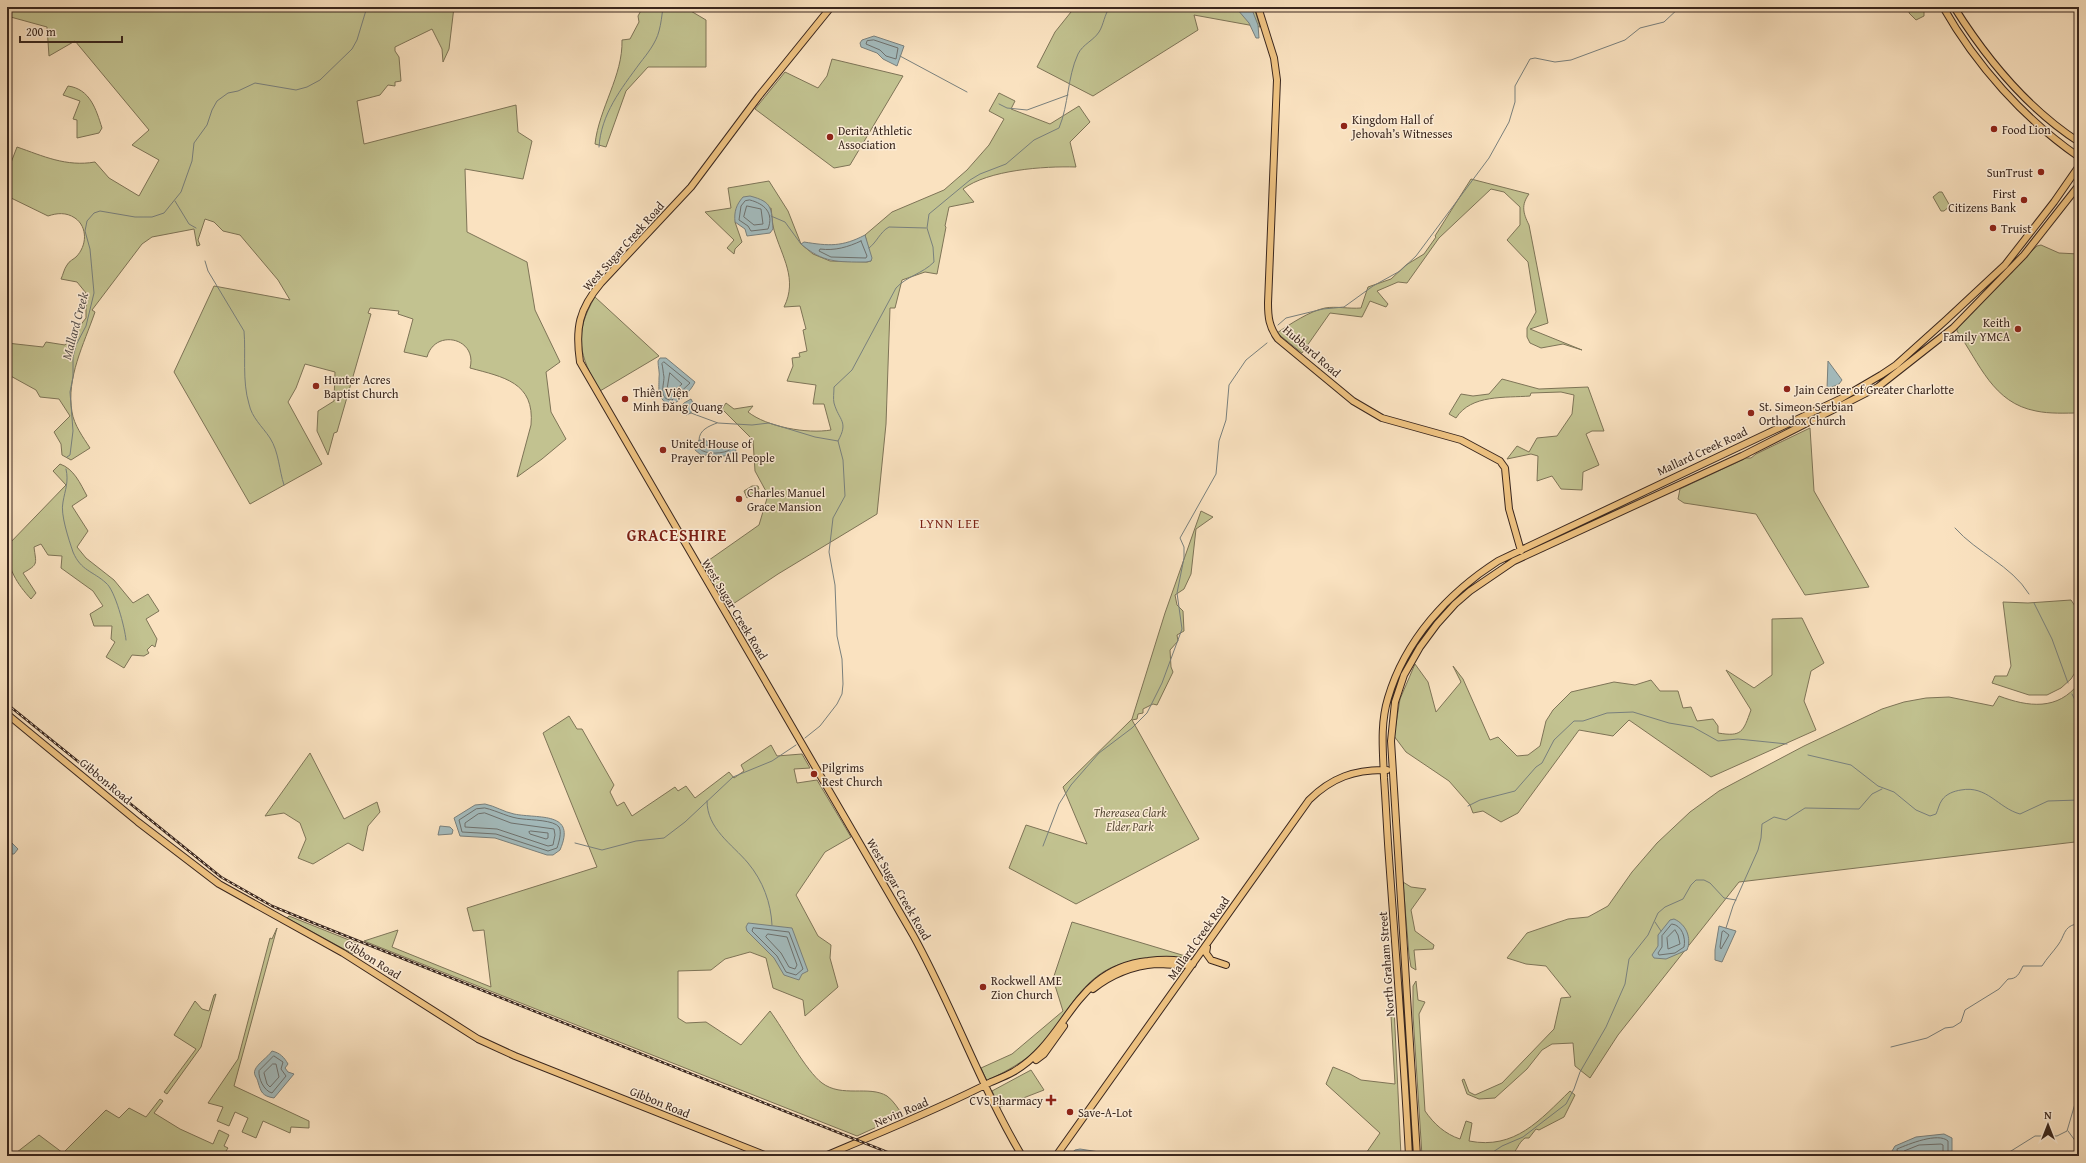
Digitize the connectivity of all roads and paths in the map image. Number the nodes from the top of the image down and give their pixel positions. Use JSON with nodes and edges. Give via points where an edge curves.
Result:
{"nodes":[{"id":1,"x":831,"y":7,"type":"edge"},
{"id":2,"x":1258,"y":7,"type":"edge"},
{"id":3,"x":1943,"y":7,"type":"edge"},
{"id":4,"x":1954,"y":7,"type":"edge"},
{"id":5,"x":2079,"y":142,"type":"edge"},
{"id":6,"x":2079,"y":157,"type":"edge"},
{"id":7,"x":2079,"y":166,"type":"edge"},
{"id":8,"x":2079,"y":185,"type":"edge"},
{"id":9,"x":2030,"y":234,"type":"junction"},
{"id":10,"x":2002,"y":279,"type":"junction"},
{"id":11,"x":1520,"y":549,"type":"junction"},
{"id":12,"x":1523,"y":556,"type":"junction"},
{"id":13,"x":7,"y":714,"type":"edge"},
{"id":14,"x":1384,"y":770,"type":"junction"},
{"id":15,"x":1392,"y":771,"type":"junction"},
{"id":16,"x":1210,"y":941,"type":"junction"},
{"id":17,"x":1193,"y":964,"type":"junction"},
{"id":18,"x":1173,"y":965,"type":"junction"},
{"id":19,"x":1226,"y":965,"type":"dead end"},
{"id":20,"x":1185,"y":976,"type":"junction"},
{"id":21,"x":984,"y":1087,"type":"junction"},
{"id":22,"x":767,"y":1156,"type":"edge"},
{"id":23,"x":825,"y":1156,"type":"edge"},
{"id":24,"x":1022,"y":1156,"type":"edge"},
{"id":25,"x":1055,"y":1156,"type":"edge"},
{"id":26,"x":1409,"y":1156,"type":"edge"},
{"id":27,"x":1417,"y":1156,"type":"edge"}],
"edges":[{"from":1,"to":21,"type":"main road","name":"West Sugar Creek Road","via":[[758,96],[691,187],[595,289],[580,319],[578,350],[580,362],[599,398],[913,935],[941,990]]},
{"from":2,"to":11,"type":"main road","name":"Hubbard Road","via":[[1274,58],[1277,80],[1268,303],[1268,321],[1273,332],[1278,339],[1353,401],[1382,418],[1460,440],[1500,461],[1505,468],[1509,509]]},
{"from":3,"to":6,"type":"main road","via":[[1971,50],[2003,89],[2042,129]]},
{"from":4,"to":5,"type":"main road","via":[[2005,76],[2036,108]]},
{"from":7,"to":9,"type":"main road","name":"Mallard Creek Road"},
{"from":8,"to":10,"type":"main road","name":"Mallard Creek Road","via":[[2048,227]]},
{"from":9,"to":10,"type":"main road","via":[[2029,241],[2002,274]]},
{"from":9,"to":11,"type":"main road","name":"Mallard Creek Road","via":[[1993,276],[1896,365],[1876,379]]},
{"from":10,"to":12,"type":"main road","name":"Mallard Creek Road","via":[[1953,328],[1878,387],[1742,456]]},
{"from":11,"to":12,"type":"main road","name":"Hubbard Road"},
{"from":11,"to":14,"type":"main road","name":"Mallard Creek Road","via":[[1488,567],[1458,590],[1433,616],[1411,648],[1398,673],[1386,706],[1383,736]]},
{"from":12,"to":15,"type":"main road","name":"Mallard Creek Road","via":[[1502,567],[1455,604],[1420,648],[1404,675],[1395,702],[1391,730]]},
{"from":13,"to":22,"type":"main road","name":"Gibbon Road","via":[[202,872],[232,892],[343,953],[478,1039]]},
{"from":14,"to":15,"type":"main road","name":"Mallard Creek Road"},
{"from":14,"to":16,"type":"main road","name":"Mallard Creek Road","via":[[1358,772],[1339,777],[1311,798]]},
{"from":14,"to":26,"type":"main road","name":"North Graham Street"},
{"from":15,"to":27,"type":"main road","name":"North Graham Street"},
{"from":16,"to":17,"type":"main road","name":"Mallard Creek Road"},
{"from":16,"to":19,"type":"main road","via":[[1206,950],[1207,955],[1215,962]]},
{"from":17,"to":18,"type":"main road","name":"Nevin Road"},
{"from":17,"to":20,"type":"main road","name":"Mallard Creek Road"},
{"from":17,"to":21,"type":"main road","name":"Nevin Road","via":[[1157,960],[1133,963],[1110,972],[1089,987],[1031,1060]]},
{"from":18,"to":20,"type":"main road","via":[[1181,969]]},
{"from":18,"to":21,"type":"main road","name":"Nevin Road","via":[[1134,967],[1102,982],[1084,999],[1044,1054],[1018,1073],[991,1087]]},
{"from":20,"to":25,"type":"main road","name":"Mallard Creek Road"},
{"from":21,"to":23,"type":"main road","name":"Nevin Road"},
{"from":21,"to":24,"type":"main road","name":"West Sugar Creek Road"}]}
